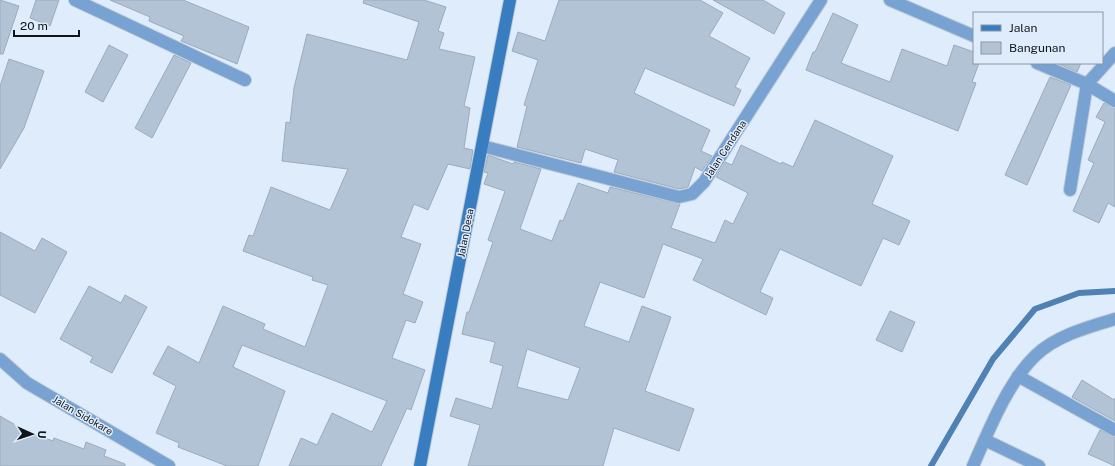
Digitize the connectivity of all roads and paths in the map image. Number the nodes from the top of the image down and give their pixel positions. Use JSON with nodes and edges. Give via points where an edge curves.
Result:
{"nodes":[{"id":1,"x":75,"y":0,"type":"edge"},
{"id":2,"x":510,"y":0,"type":"edge"},
{"id":3,"x":821,"y":0,"type":"edge"},
{"id":4,"x":890,"y":0,"type":"edge"},
{"id":5,"x":973,"y":36,"type":"edge"},
{"id":6,"x":1115,"y":52,"type":"edge"},
{"id":7,"x":1039,"y":64,"type":"edge"},
{"id":8,"x":245,"y":80,"type":"dead end"},
{"id":9,"x":1087,"y":84,"type":"junction"},
{"id":10,"x":1115,"y":101,"type":"edge"},
{"id":11,"x":482,"y":146,"type":"junction"},
{"id":12,"x":1070,"y":190,"type":"dead end"},
{"id":13,"x":1115,"y":319,"type":"edge"},
{"id":14,"x":0,"y":359,"type":"edge"},
{"id":15,"x":1018,"y":376,"type":"junction"},
{"id":16,"x":1115,"y":430,"type":"edge"},
{"id":17,"x":985,"y":440,"type":"junction"},
{"id":18,"x":169,"y":466,"type":"edge"},
{"id":19,"x":420,"y":466,"type":"edge"},
{"id":20,"x":973,"y":466,"type":"edge"},
{"id":21,"x":1038,"y":466,"type":"edge"}],
"edges":[{"from":1,"to":8,"type":"street"},
{"from":2,"to":11,"type":"street","name":"Jalan Desa"},
{"from":3,"to":11,"type":"street","name":"Jalan Cendana","via":[[704,182],[692,194],[679,197]]},
{"from":4,"to":5,"type":"street"},
{"from":6,"to":9,"type":"street"},
{"from":7,"to":9,"type":"street"},
{"from":9,"to":10,"type":"street"},
{"from":9,"to":12,"type":"street"},
{"from":11,"to":19,"type":"street","name":"Jalan Desa"},
{"from":13,"to":15,"type":"street","via":[[1090,326],[1059,340],[1035,356]]},
{"from":14,"to":18,"type":"street","name":"Jalan Sidokare","via":[[27,383]]},
{"from":15,"to":16,"type":"street"},
{"from":15,"to":17,"type":"street"},
{"from":17,"to":20,"type":"street"},
{"from":17,"to":21,"type":"street"}]}
